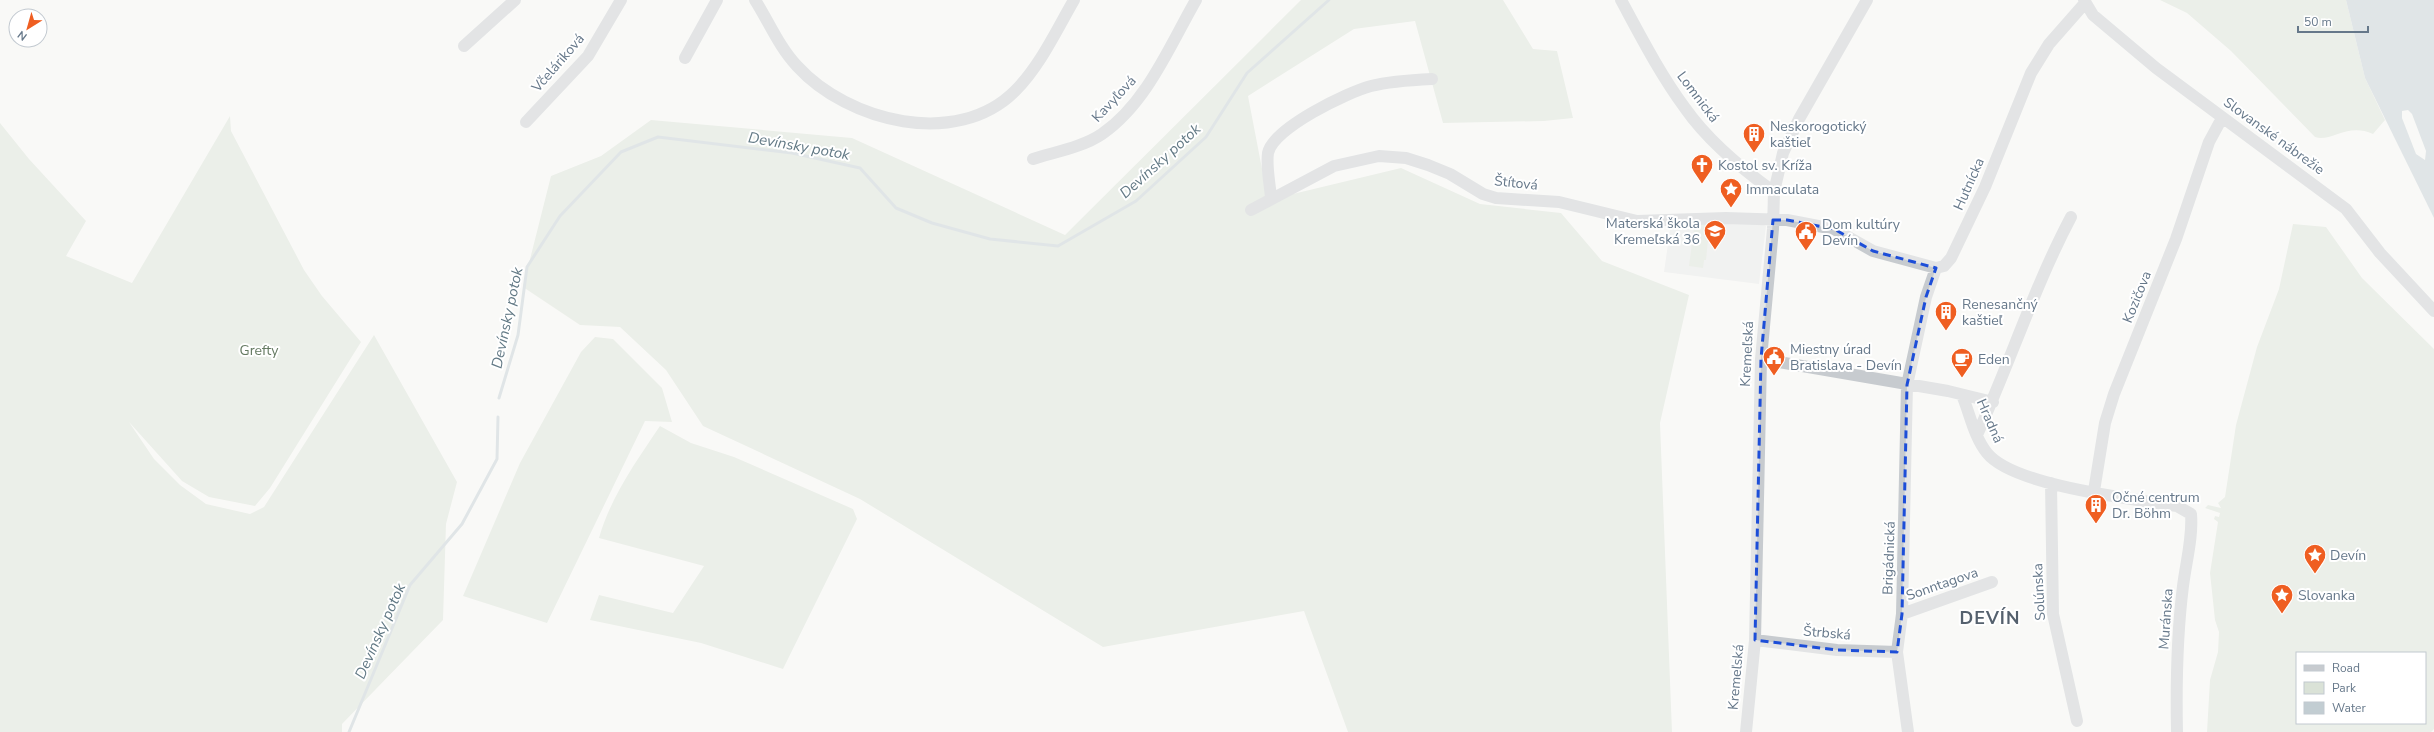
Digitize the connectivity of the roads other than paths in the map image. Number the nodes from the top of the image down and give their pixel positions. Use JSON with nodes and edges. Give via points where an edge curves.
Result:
{"nodes":[{"id":1,"x":515,"y":0,"type":"edge"},
{"id":2,"x":621,"y":0,"type":"edge"},
{"id":3,"x":717,"y":0,"type":"edge"},
{"id":4,"x":755,"y":0,"type":"edge"},
{"id":5,"x":1074,"y":0,"type":"edge"},
{"id":6,"x":1196,"y":0,"type":"edge"},
{"id":7,"x":1621,"y":0,"type":"edge"},
{"id":8,"x":1867,"y":0,"type":"edge"},
{"id":9,"x":2085,"y":1,"type":"edge"},
{"id":10,"x":464,"y":46,"type":"dead end"},
{"id":11,"x":685,"y":58,"type":"dead end"},
{"id":12,"x":1432,"y":79,"type":"dead end"},
{"id":13,"x":2222,"y":118,"type":"junction"},
{"id":14,"x":526,"y":122,"type":"dead end"},
{"id":15,"x":1033,"y":158,"type":"dead end"},
{"id":16,"x":1774,"y":192,"type":"junction"},
{"id":17,"x":1271,"y":198,"type":"junction"},
{"id":18,"x":1251,"y":210,"type":"dead end"},
{"id":19,"x":2071,"y":217,"type":"dead end"},
{"id":20,"x":1773,"y":220,"type":"junction"},
{"id":21,"x":1936,"y":268,"type":"junction"},
{"id":22,"x":2434,"y":311,"type":"edge"},
{"id":23,"x":1761,"y":359,"type":"junction"},
{"id":24,"x":1907,"y":385,"type":"junction"},
{"id":25,"x":1962,"y":395,"type":"junction"},
{"id":26,"x":1993,"y":402,"type":"junction"},
{"id":27,"x":1977,"y":435,"type":"junction"},
{"id":28,"x":2051,"y":483,"type":"junction"},
{"id":29,"x":2094,"y":491,"type":"junction"},
{"id":30,"x":2187,"y":510,"type":"joint"},
{"id":31,"x":1992,"y":582,"type":"dead end"},
{"id":32,"x":1902,"y":614,"type":"junction"},
{"id":33,"x":1755,"y":640,"type":"junction"},
{"id":34,"x":1897,"y":652,"type":"junction"},
{"id":35,"x":2078,"y":727,"type":"edge"},
{"id":36,"x":1746,"y":732,"type":"edge"},
{"id":37,"x":1908,"y":732,"type":"edge"},
{"id":38,"x":2177,"y":732,"type":"edge"}],
"edges":[{"from":1,"to":10,"type":"street"},
{"from":2,"to":14,"type":"street","name":"Včeláriková","via":[[588,56]]},
{"from":3,"to":11,"type":"street"},
{"from":4,"to":5,"type":"street","via":[[779,43],[797,66],[815,83],[843,100],[877,115],[925,125],[972,119],[995,107],[1014,92],[1030,74]]},
{"from":6,"to":15,"type":"street","name":"Kavyľová","via":[[1145,89],[1124,114],[1102,134]]},
{"from":7,"to":16,"type":"street","name":"Lomnická","via":[[1662,75],[1686,110],[1753,178]]},
{"from":8,"to":16,"type":"street","name":"Kremeľská","via":[[1799,118],[1783,153]]},
{"from":9,"to":13,"type":"street","name":"Slovanské nábrežie","via":[[2093,15],[2114,33]]},
{"from":9,"to":21,"type":"street","name":"Hutnícka","via":[[2049,44],[2022,92],[1985,187],[1951,258],[1944,266]]},
{"from":12,"to":17,"type":"street","via":[[1370,86],[1296,121],[1272,144],[1268,152]]},
{"from":13,"to":22,"type":"street","name":"Slovanské nábrežie","via":[[2262,144],[2346,209],[2380,253]]},
{"from":13,"to":29,"type":"street","name":"Kozičova","via":[[2209,142],[2176,239],[2114,394],[2105,423]]},
{"from":16,"to":20,"type":"street","name":"Kremeľská"},
{"from":17,"to":18,"type":"street","name":"Štítová"},
{"from":17,"to":20,"type":"street","name":"Štítová","via":[[1334,166],[1380,156],[1406,158],[1428,165],[1450,174],[1483,194],[1496,198],[1559,202],[1637,221],[1704,217]]},
{"from":19,"to":26,"type":"street","via":[[2053,251]]},
{"from":20,"to":21,"type":"street","name":"Štítová","via":[[1787,220],[1834,229],[1873,251]]},
{"from":20,"to":23,"type":"street","name":"Kremeľská"},
{"from":21,"to":24,"type":"street","via":[[1926,297]]},
{"from":23,"to":24,"type":"street","name":"Hradná"},
{"from":23,"to":33,"type":"street","name":"Kremeľská"},
{"from":24,"to":25,"type":"street","name":"Hradná"},
{"from":24,"to":32,"type":"street","name":"Brigádnická"},
{"from":25,"to":26,"type":"street"},
{"from":25,"to":27,"type":"street","name":"Hradná"},
{"from":26,"to":27,"type":"street"},
{"from":27,"to":28,"type":"street","name":"Hradná","via":[[1994,461],[2009,469]]},
{"from":28,"to":29,"type":"street","name":"Hradná"},
{"from":28,"to":35,"type":"street","name":"Solúnska","via":[[2053,614]]},
{"from":29,"to":30,"type":"street","name":"Hradná"},
{"from":30,"to":38,"type":"street","name":"Muránska","via":[[2191,514],[2192,524],[2179,640]]},
{"from":31,"to":32,"type":"street","name":"Sonntagova"},
{"from":32,"to":34,"type":"street","name":"Brigádnická"},
{"from":33,"to":34,"type":"street","name":"Štrbská","via":[[1837,650]]},
{"from":33,"to":36,"type":"street","name":"Kremeľská"},
{"from":34,"to":37,"type":"street","name":"Brigádnická"}]}
